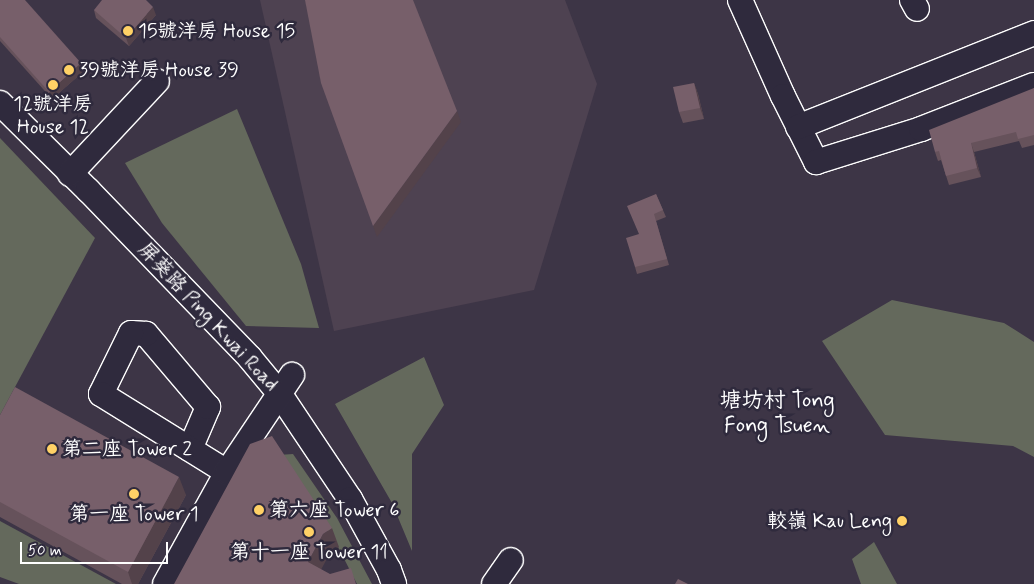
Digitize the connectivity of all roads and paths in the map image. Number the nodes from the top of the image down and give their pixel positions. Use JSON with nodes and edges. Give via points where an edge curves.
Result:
{"nodes":[{"id":1,"x":740,"y":0,"type":"edge"},
{"id":2,"x":1034,"y":33,"type":"edge"},
{"id":3,"x":157,"y":81,"type":"dead end"},
{"id":4,"x":1034,"y":85,"type":"edge"},
{"id":5,"x":0,"y":103,"type":"edge"},
{"id":6,"x":798,"y":127,"type":"junction"},
{"id":7,"x":70,"y":174,"type":"junction"},
{"id":8,"x":286,"y":384,"type":"junction"},
{"id":9,"x":190,"y":449,"type":"junction"},
{"id":10,"x":227,"y":472,"type":"junction"},
{"id":11,"x":512,"y":560,"type":"dead end"},
{"id":12,"x":165,"y":584,"type":"edge"},
{"id":13,"x":394,"y":584,"type":"edge"},
{"id":14,"x":494,"y":584,"type":"edge"}],
"edges":[{"from":1,"to":6,"type":"street"},
{"from":2,"to":6,"type":"street"},
{"from":3,"to":7,"type":"street"},
{"from":4,"to":6,"type":"street","via":[[921,129],[816,162]]},
{"from":5,"to":7,"type":"street","name":"屏葵路 Ping Kwai Road"},
{"from":7,"to":8,"type":"street","name":"屏葵路 Ping Kwai Road","via":[[250,358]]},
{"from":8,"to":10,"type":"street"},
{"from":8,"to":13,"type":"street","name":"屏葵路 Ping Kwai Road"},
{"from":9,"to":9,"type":"street","via":[[101,394],[131,333],[146,334],[208,407]]},
{"from":9,"to":10,"type":"street"},
{"from":10,"to":12,"type":"street"},
{"from":11,"to":14,"type":"street"}]}
